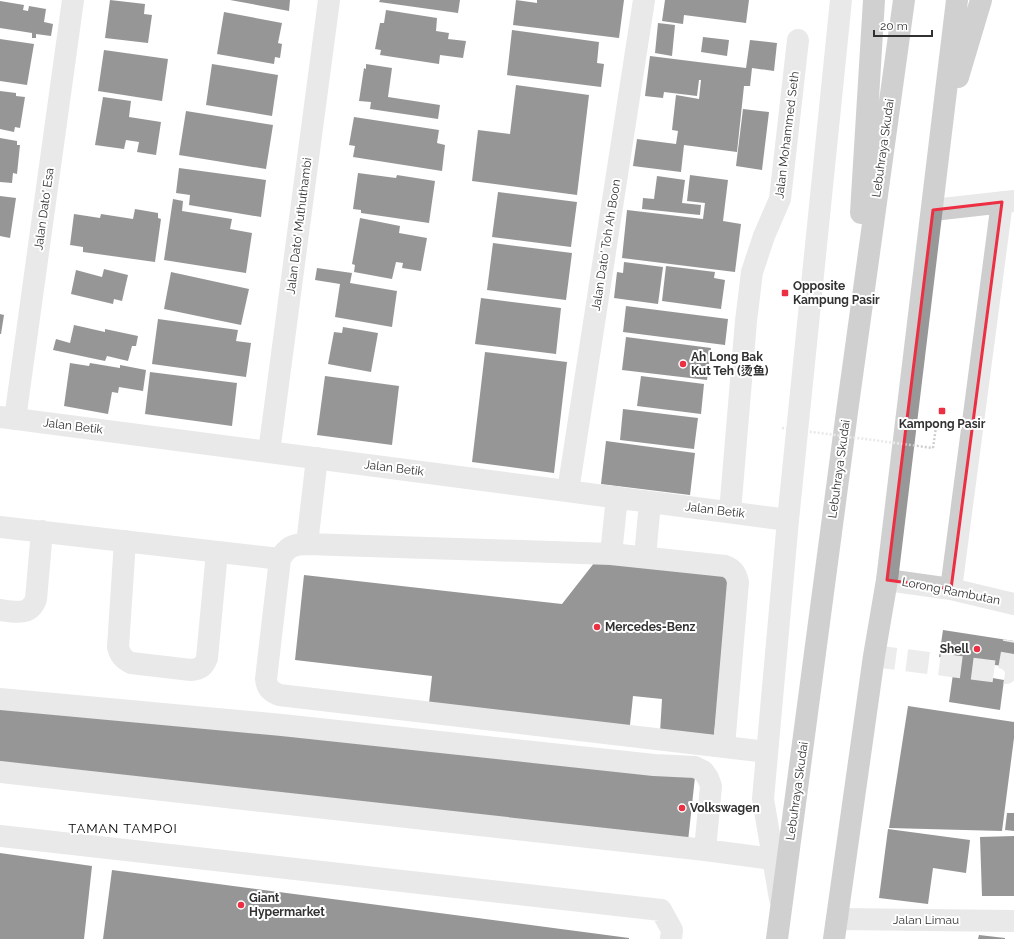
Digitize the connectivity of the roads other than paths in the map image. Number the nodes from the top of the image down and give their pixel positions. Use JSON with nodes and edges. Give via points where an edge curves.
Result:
{"nodes":[{"id":1,"x":73,"y":0,"type":"edge"},
{"id":2,"x":329,"y":0,"type":"edge"},
{"id":3,"x":644,"y":0,"type":"edge"},
{"id":4,"x":841,"y":0,"type":"edge"},
{"id":5,"x":874,"y":0,"type":"edge"},
{"id":6,"x":904,"y":0,"type":"edge"},
{"id":7,"x":958,"y":0,"type":"edge"},
{"id":8,"x":988,"y":0,"type":"edge"},
{"id":9,"x":979,"y":9,"type":"edge"},
{"id":10,"x":798,"y":40,"type":"dead end"},
{"id":11,"x":941,"y":130,"type":"junction"},
{"id":12,"x":1008,"y":202,"type":"edge"},
{"id":13,"x":933,"y":210,"type":"junction"},
{"id":14,"x":865,"y":278,"type":"junction"},
{"id":15,"x":8,"y":418,"type":"edge"},
{"id":16,"x":269,"y":452,"type":"junction"},
{"id":17,"x":317,"y":458,"type":"junction"},
{"id":18,"x":568,"y":491,"type":"junction"},
{"id":19,"x":617,"y":497,"type":"junction"},
{"id":20,"x":650,"y":502,"type":"junction"},
{"id":21,"x":730,"y":512,"type":"junction"},
{"id":22,"x":788,"y":520,"type":"junction"},
{"id":23,"x":0,"y":527,"type":"edge"},
{"id":24,"x":42,"y":531,"type":"junction"},
{"id":25,"x":125,"y":541,"type":"junction"},
{"id":26,"x":307,"y":544,"type":"junction"},
{"id":27,"x":217,"y":552,"type":"junction"},
{"id":28,"x":611,"y":554,"type":"junction"},
{"id":29,"x":645,"y":557,"type":"junction"},
{"id":30,"x":280,"y":559,"type":"junction"},
{"id":31,"x":888,"y":580,"type":"junction"},
{"id":32,"x":951,"y":589,"type":"junction"},
{"id":33,"x":1014,"y":604,"type":"edge"},
{"id":34,"x":0,"y":610,"type":"edge"},
{"id":35,"x":0,"y":699,"type":"edge"},
{"id":36,"x":724,"y":746,"type":"junction"},
{"id":37,"x":767,"y":752,"type":"junction"},
{"id":38,"x":0,"y":772,"type":"edge"},
{"id":39,"x":0,"y":836,"type":"edge"},
{"id":40,"x":705,"y":850,"type":"junction"},
{"id":41,"x":773,"y":859,"type":"junction"},
{"id":42,"x":781,"y":906,"type":"junction"},
{"id":43,"x":1014,"y":921,"type":"edge"},
{"id":44,"x":836,"y":929,"type":"edge"},
{"id":45,"x":671,"y":939,"type":"edge"},
{"id":46,"x":777,"y":939,"type":"edge"}],
"edges":[{"from":1,"to":15,"type":"street","name":"Jalan Dato' Esa"},
{"from":2,"to":16,"type":"street","name":"Jalan Dato' Muthuthambi"},
{"from":3,"to":18,"type":"street","name":"Jalan Dato' Toh Ah Boon"},
{"from":4,"to":22,"type":"street"},
{"from":5,"to":14,"type":"highway","via":[[861,214]]},
{"from":6,"to":14,"type":"highway","name":"Lebuhraya Skudai"},
{"from":7,"to":11,"type":"highway"},
{"from":8,"to":9,"type":"street"},
{"from":9,"to":11,"type":"highway"},
{"from":10,"to":21,"type":"street","name":"Jalan Mohammed Seth","via":[[780,199],[752,272]]},
{"from":11,"to":13,"type":"highway"},
{"from":12,"to":13,"type":"street"},
{"from":12,"to":32,"type":"street","via":[[971,433]]},
{"from":13,"to":31,"type":"highway"},
{"from":14,"to":42,"type":"highway","name":"Lebuhraya Skudai"},
{"from":15,"to":16,"type":"street","name":"Jalan Betik"},
{"from":16,"to":17,"type":"street","name":"Jalan Betik"},
{"from":17,"to":18,"type":"street","name":"Jalan Betik"},
{"from":17,"to":26,"type":"street"},
{"from":18,"to":19,"type":"street","name":"Jalan Betik"},
{"from":19,"to":20,"type":"street","name":"Jalan Betik"},
{"from":19,"to":28,"type":"street"},
{"from":20,"to":21,"type":"street","name":"Jalan Betik"},
{"from":20,"to":29,"type":"street"},
{"from":21,"to":22,"type":"street","name":"Jalan Betik"},
{"from":22,"to":37,"type":"street"},
{"from":23,"to":24,"type":"street"},
{"from":24,"to":25,"type":"street"},
{"from":24,"to":34,"type":"street","via":[[34,606],[28,611],[20,612]]},
{"from":25,"to":27,"type":"street"},
{"from":25,"to":27,"type":"street","via":[[118,647],[124,660],[131,663],[191,670],[205,665]]},
{"from":26,"to":28,"type":"street"},
{"from":26,"to":30,"type":"street","via":[[296,544],[286,548]]},
{"from":27,"to":30,"type":"street"},
{"from":28,"to":29,"type":"street"},
{"from":29,"to":36,"type":"street","via":[[725,566],[736,574],[738,582]]},
{"from":30,"to":36,"type":"street","via":[[266,679],[267,686],[279,695]]},
{"from":31,"to":32,"type":"street","name":"Lorong Rambutan"},
{"from":31,"to":44,"type":"highway","via":[[874,656]]},
{"from":32,"to":33,"type":"street","name":"Lorong Rambutan"},
{"from":35,"to":40,"type":"street","via":[[695,768],[703,771],[711,786]]},
{"from":36,"to":37,"type":"street"},
{"from":37,"to":41,"type":"street","via":[[763,799]]},
{"from":38,"to":40,"type":"street"},
{"from":39,"to":45,"type":"street","via":[[661,910],[672,930]]},
{"from":40,"to":41,"type":"street"},
{"from":41,"to":42,"type":"street"},
{"from":42,"to":46,"type":"highway","name":"Lebuhraya Skudai"},
{"from":43,"to":44,"type":"street","name":"Jalan Limau"}]}
